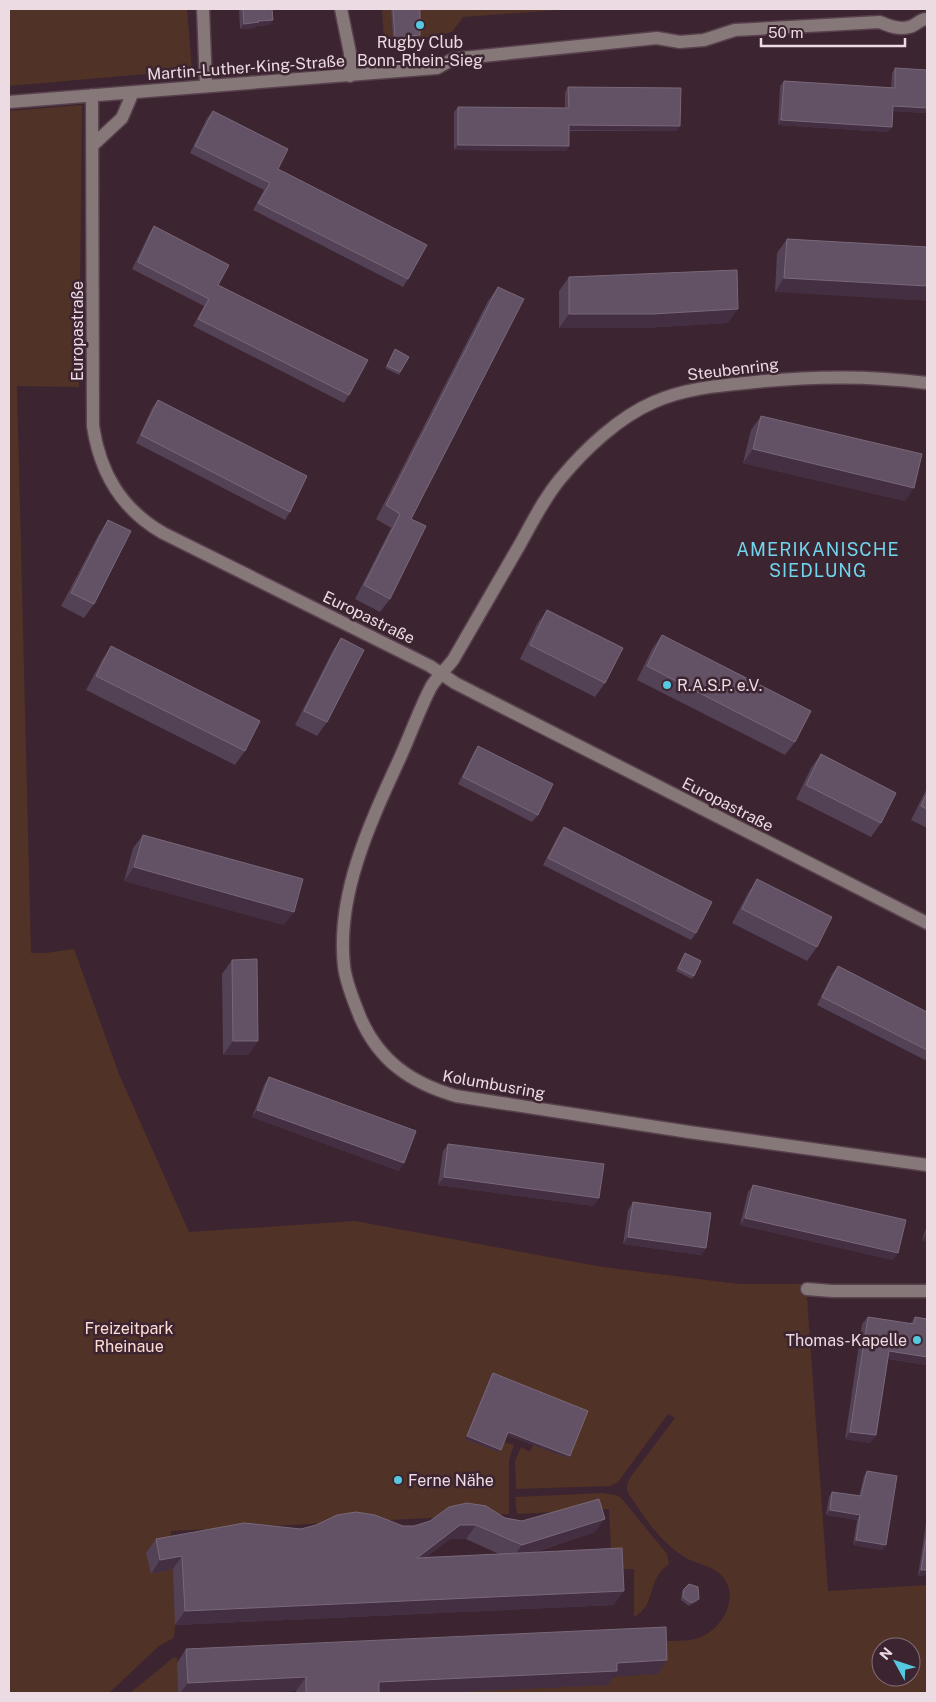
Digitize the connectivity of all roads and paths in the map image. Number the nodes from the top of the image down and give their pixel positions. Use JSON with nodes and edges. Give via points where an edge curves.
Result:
{"nodes":[{"id":1,"x":203,"y":9,"type":"edge"},
{"id":2,"x":341,"y":9,"type":"edge"},
{"id":3,"x":927,"y":19,"type":"edge"},
{"id":4,"x":350,"y":76,"type":"junction"},
{"id":5,"x":206,"y":85,"type":"junction"},
{"id":6,"x":133,"y":92,"type":"junction"},
{"id":7,"x":92,"y":95,"type":"junction"},
{"id":8,"x":9,"y":102,"type":"edge"},
{"id":9,"x":93,"y":145,"type":"junction"},
{"id":10,"x":927,"y":383,"type":"edge"},
{"id":11,"x":442,"y":674,"type":"junction"},
{"id":12,"x":927,"y":923,"type":"edge"},
{"id":13,"x":927,"y":1165,"type":"edge"},
{"id":14,"x":807,"y":1289,"type":"dead end"},
{"id":15,"x":927,"y":1291,"type":"edge"}],
"edges":[{"from":1,"to":5,"type":"street"},
{"from":2,"to":4,"type":"street","via":[[350,53]]},
{"from":3,"to":4,"type":"street","name":"Martin-Luther-King-Straße","via":[[909,27],[893,27],[880,22],[735,30],[704,40],[680,42],[657,38],[454,59],[437,68]]},
{"from":4,"to":5,"type":"street","name":"Martin-Luther-King-Straße"},
{"from":5,"to":6,"type":"street","name":"Martin-Luther-King-Straße"},
{"from":6,"to":7,"type":"street","name":"Martin-Luther-King-Straße"},
{"from":6,"to":9,"type":"street","via":[[122,118]]},
{"from":7,"to":8,"type":"street","name":"Martin-Luther-King-Straße"},
{"from":7,"to":9,"type":"street","name":"Europastraße"},
{"from":9,"to":11,"type":"street","name":"Europastraße","via":[[93,426],[97,452],[124,502],[150,526]]},
{"from":10,"to":11,"type":"street","name":"Steubenring","via":[[885,377],[840,377],[710,386],[653,402],[622,420],[560,479]]},
{"from":11,"to":12,"type":"street","name":"Europastraße"},
{"from":11,"to":13,"type":"street","name":"Kolumbusring","via":[[432,685],[385,790],[367,835],[348,904],[344,967],[350,991],[364,1026],[387,1058],[413,1080],[430,1089],[456,1096]]},
{"from":14,"to":15,"type":"street"}]}
